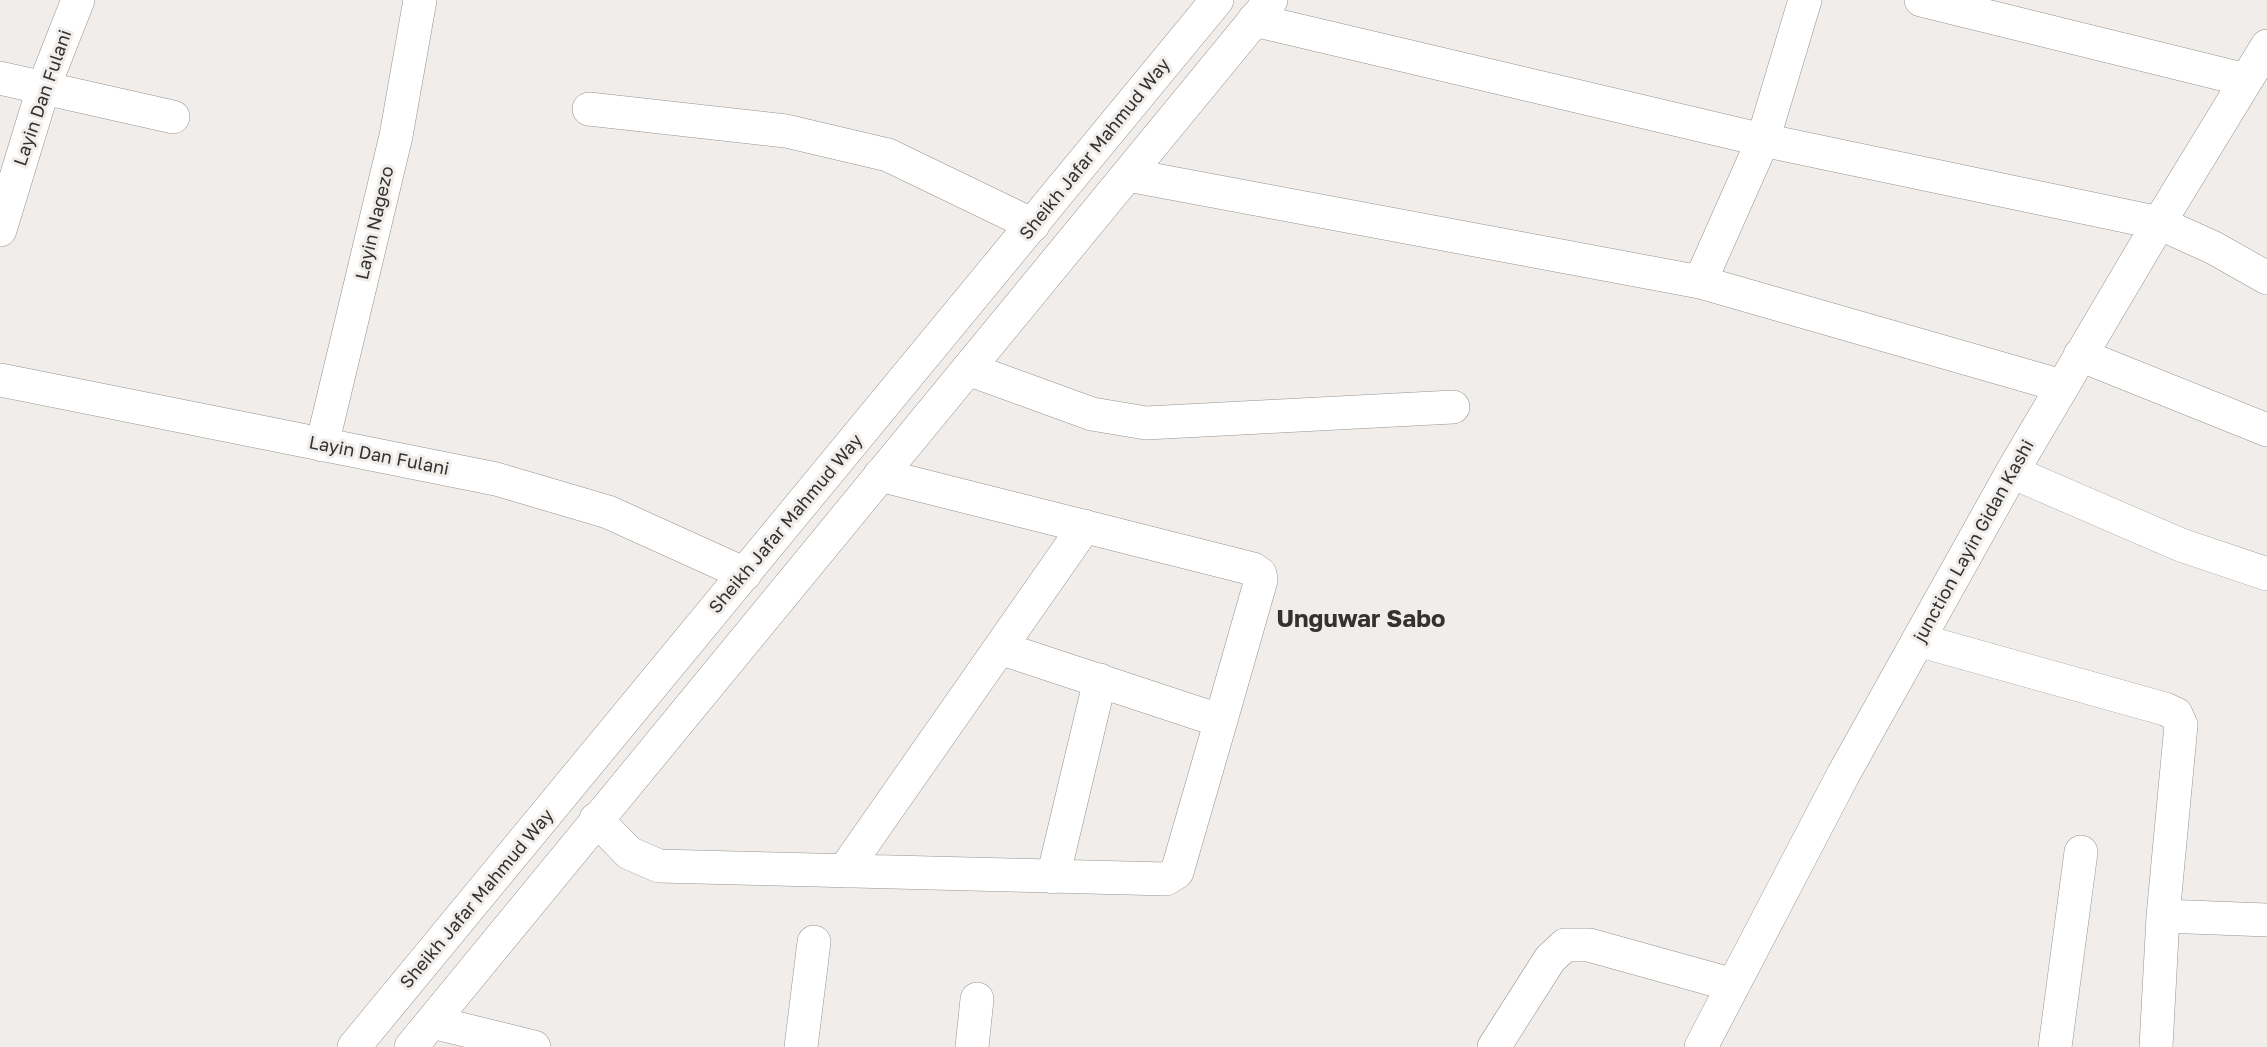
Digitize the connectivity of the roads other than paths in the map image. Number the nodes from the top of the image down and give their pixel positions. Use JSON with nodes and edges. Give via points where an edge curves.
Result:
{"nodes":[{"id":1,"x":78,"y":0,"type":"edge"},
{"id":2,"x":420,"y":0,"type":"edge"},
{"id":3,"x":1217,"y":0,"type":"edge"},
{"id":4,"x":1805,"y":0,"type":"edge"},
{"id":5,"x":1920,"y":0,"type":"edge"},
{"id":6,"x":1263,"y":10,"type":"edge"},
{"id":7,"x":2267,"y":46,"type":"edge"},
{"id":8,"x":0,"y":78,"type":"edge"},
{"id":9,"x":2246,"y":80,"type":"junction"},
{"id":10,"x":43,"y":89,"type":"junction"},
{"id":11,"x":589,"y":109,"type":"dead end"},
{"id":12,"x":174,"y":117,"type":"dead end"},
{"id":13,"x":1764,"y":140,"type":"junction"},
{"id":14,"x":1128,"y":175,"type":"junction"},
{"id":15,"x":2159,"y":223,"type":"junction"},
{"id":16,"x":1033,"y":225,"type":"junction"},
{"id":17,"x":0,"y":230,"type":"edge"},
{"id":18,"x":2267,"y":278,"type":"edge"},
{"id":19,"x":1700,"y":282,"type":"junction"},
{"id":20,"x":2080,"y":355,"type":"junction"},
{"id":21,"x":968,"y":369,"type":"junction"},
{"id":22,"x":0,"y":380,"type":"edge"},
{"id":23,"x":2062,"y":386,"type":"junction"},
{"id":24,"x":1453,"y":407,"type":"dead end"},
{"id":25,"x":2267,"y":430,"type":"edge"},
{"id":26,"x":322,"y":445,"type":"junction"},
{"id":27,"x":2012,"y":472,"type":"junction"},
{"id":28,"x":880,"y":475,"type":"junction"},
{"id":29,"x":1085,"y":526,"type":"junction"},
{"id":30,"x":745,"y":574,"type":"junction"},
{"id":31,"x":2267,"y":574,"type":"edge"},
{"id":32,"x":1918,"y":640,"type":"junction"},
{"id":33,"x":1000,"y":648,"type":"junction"},
{"id":34,"x":1100,"y":680,"type":"junction"},
{"id":35,"x":1221,"y":720,"type":"junction"},
{"id":36,"x":596,"y":819,"type":"junction"},
{"id":37,"x":2081,"y":852,"type":"dead end"},
{"id":38,"x":844,"y":871,"type":"junction"},
{"id":39,"x":1053,"y":877,"type":"junction"},
{"id":40,"x":2163,"y":916,"type":"junction"},
{"id":41,"x":2267,"y":920,"type":"edge"},
{"id":42,"x":814,"y":942,"type":"dead end"},
{"id":43,"x":1733,"y":985,"type":"junction"},
{"id":44,"x":977,"y":999,"type":"dead end"},
{"id":45,"x":432,"y":1022,"type":"junction"},
{"id":46,"x":354,"y":1047,"type":"edge"},
{"id":47,"x":411,"y":1047,"type":"edge"},
{"id":48,"x":534,"y":1047,"type":"edge"},
{"id":49,"x":801,"y":1047,"type":"edge"},
{"id":50,"x":972,"y":1047,"type":"edge"},
{"id":51,"x":1494,"y":1047,"type":"edge"},
{"id":52,"x":1701,"y":1047,"type":"edge"},
{"id":53,"x":2055,"y":1047,"type":"edge"},
{"id":54,"x":2156,"y":1047,"type":"edge"}],
"edges":[{"from":1,"to":10,"type":"street","name":"Layin Dan Fulani"},
{"from":2,"to":26,"type":"street","name":"Layin Nagezo","via":[[396,136]]},
{"from":3,"to":16,"type":"street","name":"Sheikh Jafar Mahmud Way"},
{"from":4,"to":13,"type":"street"},
{"from":5,"to":9,"type":"street"},
{"from":6,"to":13,"type":"street"},
{"from":6,"to":14,"type":"street"},
{"from":7,"to":9,"type":"street","name":"junction Layin Gidan Kashi"},
{"from":8,"to":10,"type":"street"},
{"from":9,"to":15,"type":"street","name":"junction Layin Gidan Kashi"},
{"from":10,"to":12,"type":"street"},
{"from":10,"to":17,"type":"street","name":"Layin Dan Fulani"},
{"from":11,"to":16,"type":"street","via":[[786,131],[888,155]]},
{"from":13,"to":15,"type":"street"},
{"from":13,"to":19,"type":"street"},
{"from":14,"to":19,"type":"street"},
{"from":14,"to":21,"type":"street"},
{"from":15,"to":18,"type":"street"},
{"from":15,"to":20,"type":"street","name":"junction Layin Gidan Kashi"},
{"from":16,"to":30,"type":"street","name":"Sheikh Jafar Mahmud Way"},
{"from":19,"to":23,"type":"street"},
{"from":20,"to":23,"type":"street","name":"junction Layin Gidan Kashi"},
{"from":20,"to":25,"type":"street"},
{"from":21,"to":24,"type":"street","via":[[1092,414],[1146,423]]},
{"from":21,"to":28,"type":"street"},
{"from":22,"to":26,"type":"street","name":"Layin Dan Fulani"},
{"from":23,"to":27,"type":"street","name":"junction Layin Gidan Kashi"},
{"from":26,"to":30,"type":"street","name":"Layin Dan Fulani","via":[[496,479],[608,512]]},
{"from":27,"to":31,"type":"street","via":[[2181,545]]},
{"from":27,"to":32,"type":"street","name":"junction Layin Gidan Kashi"},
{"from":28,"to":29,"type":"street"},
{"from":28,"to":36,"type":"street"},
{"from":29,"to":33,"type":"street"},
{"from":29,"to":35,"type":"street","via":[[1260,574]]},
{"from":30,"to":46,"type":"street","name":"Sheikh Jafar Mahmud Way"},
{"from":32,"to":40,"type":"street","via":[[2175,714],[2181,725]]},
{"from":32,"to":43,"type":"street","name":"junction Layin Gidan Kashi"},
{"from":33,"to":34,"type":"street"},
{"from":33,"to":38,"type":"street"},
{"from":34,"to":35,"type":"street"},
{"from":34,"to":39,"type":"street"},
{"from":35,"to":39,"type":"street","via":[[1177,873],[1166,879],[1148,880]]},
{"from":36,"to":38,"type":"street","via":[[629,853],[659,866]]},
{"from":36,"to":45,"type":"street"},
{"from":37,"to":53,"type":"street"},
{"from":38,"to":39,"type":"street"},
{"from":40,"to":41,"type":"street"},
{"from":40,"to":54,"type":"street"},
{"from":42,"to":49,"type":"street"},
{"from":43,"to":51,"type":"street","via":[[1589,945],[1565,945],[1550,958]]},
{"from":43,"to":52,"type":"street","name":"junction Layin Gidan Kashi"},
{"from":44,"to":50,"type":"street"},
{"from":45,"to":47,"type":"street"},
{"from":45,"to":48,"type":"street"}]}
